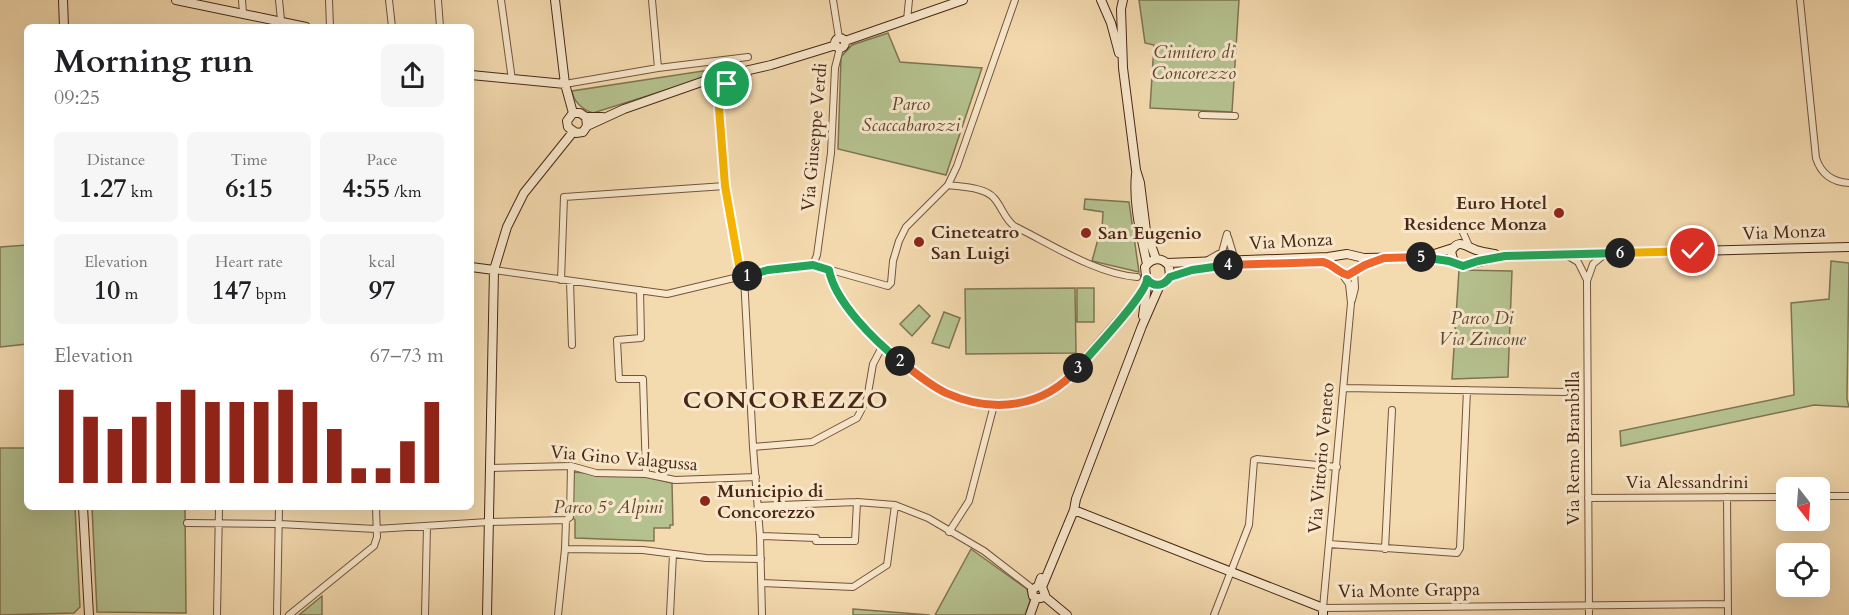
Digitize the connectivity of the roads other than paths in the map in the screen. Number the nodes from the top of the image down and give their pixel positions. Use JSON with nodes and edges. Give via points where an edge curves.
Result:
{"nodes":[{"id":1,"x":63,"y":0,"type":"edge"},
{"id":2,"x":176,"y":0,"type":"edge"},
{"id":3,"x":242,"y":0,"type":"edge"},
{"id":4,"x":279,"y":0,"type":"edge"},
{"id":5,"x":328,"y":0,"type":"edge"},
{"id":6,"x":388,"y":0,"type":"edge"},
{"id":7,"x":438,"y":0,"type":"edge"},
{"id":8,"x":501,"y":0,"type":"edge"},
{"id":9,"x":555,"y":0,"type":"edge"},
{"id":10,"x":652,"y":0,"type":"edge"},
{"id":11,"x":833,"y":0,"type":"edge"},
{"id":12,"x":909,"y":0,"type":"edge"},
{"id":13,"x":963,"y":0,"type":"edge"},
{"id":14,"x":1015,"y":0,"type":"edge"},
{"id":15,"x":1101,"y":0,"type":"edge"},
{"id":16,"x":1121,"y":0,"type":"edge"},
{"id":17,"x":1800,"y":0,"type":"edge"},
{"id":18,"x":243,"y":13,"type":"junction"},
{"id":19,"x":281,"y":20,"type":"junction"},
{"id":20,"x":907,"y":20,"type":"junction"},
{"id":21,"x":64,"y":24,"type":"edge"},
{"id":22,"x":295,"y":24,"type":"edge"},
{"id":23,"x":330,"y":24,"type":"edge"},
{"id":24,"x":392,"y":24,"type":"edge"},
{"id":25,"x":440,"y":24,"type":"edge"},
{"id":26,"x":840,"y":43,"type":"junction"},
{"id":27,"x":747,"y":57,"type":"dead end"},
{"id":28,"x":658,"y":68,"type":"junction"},
{"id":29,"x":761,"y":68,"type":"junction"},
{"id":30,"x":1123,"y":68,"type":"junction"},
{"id":31,"x":474,"y":75,"type":"edge"},
{"id":32,"x":714,"y":78,"type":"junction"},
{"id":33,"x":512,"y":80,"type":"junction"},
{"id":34,"x":566,"y":84,"type":"junction"},
{"id":35,"x":719,"y":108,"type":"junction"},
{"id":36,"x":573,"y":113,"type":"junction"},
{"id":37,"x":1202,"y":115,"type":"dead end"},
{"id":38,"x":1235,"y":116,"type":"dead end"},
{"id":39,"x":586,"y":117,"type":"junction"},
{"id":40,"x":605,"y":117,"type":"junction"},
{"id":41,"x":587,"y":126,"type":"junction"},
{"id":42,"x":573,"y":132,"type":"junction"},
{"id":43,"x":1849,"y":183,"type":"edge"},
{"id":44,"x":948,"y":185,"type":"junction"},
{"id":45,"x":725,"y":186,"type":"junction"},
{"id":46,"x":1849,"y":246,"type":"edge"},
{"id":47,"x":1454,"y":247,"type":"junction"},
{"id":48,"x":1470,"y":247,"type":"junction"},
{"id":49,"x":1607,"y":253,"type":"junction"},
{"id":50,"x":1565,"y":254,"type":"junction"},
{"id":51,"x":1349,"y":255,"type":"junction"},
{"id":52,"x":1505,"y":256,"type":"junction"},
{"id":53,"x":1422,"y":257,"type":"junction"},
{"id":54,"x":1384,"y":258,"type":"junction"},
{"id":55,"x":1234,"y":260,"type":"junction"},
{"id":56,"x":1204,"y":261,"type":"junction"},
{"id":57,"x":1151,"y":262,"type":"junction"},
{"id":58,"x":1454,"y":262,"type":"junction"},
{"id":59,"x":1167,"y":263,"type":"junction"},
{"id":60,"x":1469,"y":264,"type":"junction"},
{"id":61,"x":813,"y":265,"type":"junction"},
{"id":62,"x":474,"y":267,"type":"edge"},
{"id":63,"x":494,"y":270,"type":"junction"},
{"id":64,"x":829,"y":270,"type":"junction"},
{"id":65,"x":1340,"y":271,"type":"junction"},
{"id":66,"x":1355,"y":271,"type":"junction"},
{"id":67,"x":744,"y":277,"type":"junction"},
{"id":68,"x":1137,"y":277,"type":"dead end"},
{"id":69,"x":1170,"y":277,"type":"junction"},
{"id":70,"x":561,"y":280,"type":"junction"},
{"id":71,"x":570,"y":281,"type":"junction"},
{"id":72,"x":1587,"y":281,"type":"junction"},
{"id":73,"x":1147,"y":283,"type":"junction"},
{"id":74,"x":1160,"y":285,"type":"junction"},
{"id":75,"x":640,"y":290,"type":"junction"},
{"id":76,"x":1351,"y":303,"type":"junction"},
{"id":77,"x":1142,"y":326,"type":"junction"},
{"id":78,"x":572,"y":345,"type":"dead end"},
{"id":79,"x":882,"y":347,"type":"junction"},
{"id":80,"x":1344,"y":388,"type":"junction"},
{"id":81,"x":1467,"y":390,"type":"junction"},
{"id":82,"x":1565,"y":392,"type":"dead end"},
{"id":83,"x":994,"y":405,"type":"junction"},
{"id":84,"x":1392,"y":410,"type":"dead end"},
{"id":85,"x":753,"y":447,"type":"junction"},
{"id":86,"x":571,"y":466,"type":"junction"},
{"id":87,"x":1337,"y":466,"type":"junction"},
{"id":88,"x":489,"y":468,"type":"junction"},
{"id":89,"x":646,"y":474,"type":"junction"},
{"id":90,"x":756,"y":477,"type":"junction"},
{"id":91,"x":1830,"y":496,"type":"edge"},
{"id":92,"x":1849,"y":496,"type":"edge"},
{"id":93,"x":1727,"y":497,"type":"junction"},
{"id":94,"x":1776,"y":497,"type":"edge"},
{"id":95,"x":1588,"y":498,"type":"junction"},
{"id":96,"x":1076,"y":499,"type":"junction"},
{"id":97,"x":857,"y":502,"type":"junction"},
{"id":98,"x":895,"y":505,"type":"junction"},
{"id":99,"x":758,"y":506,"type":"junction"},
{"id":100,"x":83,"y":510,"type":"edge"},
{"id":101,"x":219,"y":510,"type":"edge"},
{"id":102,"x":279,"y":510,"type":"edge"},
{"id":103,"x":376,"y":510,"type":"edge"},
{"id":104,"x":1074,"y":510,"type":"junction"},
{"id":105,"x":566,"y":520,"type":"junction"},
{"id":106,"x":488,"y":522,"type":"junction"},
{"id":107,"x":188,"y":523,"type":"dead end"},
{"id":108,"x":219,"y":524,"type":"junction"},
{"id":109,"x":279,"y":524,"type":"junction"},
{"id":110,"x":427,"y":525,"type":"junction"},
{"id":111,"x":376,"y":529,"type":"junction"},
{"id":112,"x":949,"y":532,"type":"junction"},
{"id":113,"x":760,"y":536,"type":"junction"},
{"id":114,"x":1329,"y":544,"type":"junction"},
{"id":115,"x":565,"y":549,"type":"junction"},
{"id":116,"x":1385,"y":549,"type":"junction"},
{"id":117,"x":673,"y":554,"type":"junction"},
{"id":118,"x":761,"y":559,"type":"junction"},
{"id":119,"x":1232,"y":570,"type":"junction"},
{"id":120,"x":762,"y":583,"type":"junction"},
{"id":121,"x":1038,"y":591,"type":"junction"},
{"id":122,"x":1728,"y":604,"type":"junction"},
{"id":123,"x":1589,"y":605,"type":"junction"},
{"id":124,"x":1477,"y":606,"type":"junction"},
{"id":125,"x":1323,"y":611,"type":"edge"},
{"id":126,"x":89,"y":615,"type":"edge"},
{"id":127,"x":216,"y":615,"type":"edge"},
{"id":128,"x":277,"y":615,"type":"edge"},
{"id":129,"x":289,"y":615,"type":"edge"},
{"id":130,"x":425,"y":615,"type":"edge"},
{"id":131,"x":487,"y":615,"type":"edge"},
{"id":132,"x":558,"y":615,"type":"edge"},
{"id":133,"x":670,"y":615,"type":"edge"},
{"id":134,"x":762,"y":615,"type":"edge"},
{"id":135,"x":1030,"y":615,"type":"edge"},
{"id":136,"x":1067,"y":615,"type":"edge"},
{"id":137,"x":1214,"y":615,"type":"edge"},
{"id":138,"x":1476,"y":615,"type":"edge"},
{"id":139,"x":1589,"y":615,"type":"edge"},
{"id":140,"x":1728,"y":615,"type":"edge"}],
"edges":[{"from":1,"to":21,"type":"main road"},
{"from":2,"to":18,"type":"main road"},
{"from":3,"to":18,"type":"street"},
{"from":4,"to":19,"type":"street"},
{"from":5,"to":23,"type":"street"},
{"from":6,"to":24,"type":"street"},
{"from":7,"to":25,"type":"street"},
{"from":8,"to":33,"type":"street"},
{"from":9,"to":34,"type":"main road"},
{"from":10,"to":28,"type":"street"},
{"from":11,"to":26,"type":"street","name":"Via Giuseppe Verdi"},
{"from":12,"to":20,"type":"street"},
{"from":13,"to":20,"type":"main road"},
{"from":14,"to":44,"type":"street"},
{"from":15,"to":16,"type":"main road","via":[[1110,4]]},
{"from":15,"to":30,"type":"main road"},
{"from":16,"to":30,"type":"main road"},
{"from":17,"to":43,"type":"street","via":[[1816,158],[1828,177]]},
{"from":18,"to":19,"type":"main road"},
{"from":19,"to":22,"type":"main road"},
{"from":20,"to":26,"type":"main road"},
{"from":26,"to":29,"type":"main road"},
{"from":26,"to":61,"type":"street","name":"Via Giuseppe Verdi","via":[[831,153]]},
{"from":27,"to":28,"type":"street"},
{"from":28,"to":34,"type":"street"},
{"from":29,"to":32,"type":"main road"},
{"from":29,"to":35,"type":"street","via":[[724,86]]},
{"from":30,"to":57,"type":"main road"},
{"from":31,"to":33,"type":"main road"},
{"from":32,"to":35,"type":"street"},
{"from":32,"to":40,"type":"main road"},
{"from":33,"to":34,"type":"main road"},
{"from":34,"to":36,"type":"main road"},
{"from":35,"to":45,"type":"street"},
{"from":36,"to":39,"type":"main road"},
{"from":36,"to":42,"type":"main road","via":[[567,121]]},
{"from":37,"to":38,"type":"street"},
{"from":39,"to":40,"type":"main road"},
{"from":39,"to":41,"type":"main road"},
{"from":40,"to":41,"type":"main road"},
{"from":41,"to":42,"type":"main road","via":[[583,132]]},
{"from":42,"to":63,"type":"main road","via":[[525,193],[507,227]]},
{"from":44,"to":64,"type":"street","via":[[906,226],[888,286]]},
{"from":44,"to":68,"type":"street","via":[[986,192],[1014,226],[1091,264],[1122,276]]},
{"from":45,"to":67,"type":"street"},
{"from":45,"to":70,"type":"street","via":[[564,196]]},
{"from":46,"to":49,"type":"main road","name":"Via Monza"},
{"from":47,"to":48,"type":"main road","via":[[1461,243]]},
{"from":47,"to":48,"type":"street","via":[[1461,228]]},
{"from":47,"to":53,"type":"main road","name":"Via Monza"},
{"from":47,"to":58,"type":"main road"},
{"from":48,"to":52,"type":"main road","name":"Via Monza"},
{"from":48,"to":60,"type":"main road","via":[[1473,256]]},
{"from":49,"to":50,"type":"main road","name":"Via Monza"},
{"from":49,"to":72,"type":"street","via":[[1593,264]]},
{"from":50,"to":52,"type":"main road","name":"Via Monza"},
{"from":50,"to":72,"type":"street","via":[[1578,262]]},
{"from":51,"to":54,"type":"main road","name":"Via Monza"},
{"from":51,"to":55,"type":"main road","name":"Via Monza"},
{"from":51,"to":65,"type":"main road","via":[[1338,259]]},
{"from":51,"to":66,"type":"main road","via":[[1357,263]]},
{"from":52,"to":60,"type":"main road","name":"Via Monza"},
{"from":53,"to":54,"type":"main road","name":"Via Monza"},
{"from":53,"to":58,"type":"main road","name":"Via Monza"},
{"from":54,"to":66,"type":"main road","name":"Via Monza"},
{"from":55,"to":56,"type":"main road","name":"Via Monza"},
{"from":55,"to":56,"type":"street","via":[[1227,234],[1222,252]]},
{"from":56,"to":59,"type":"main road","name":"Via Monza"},
{"from":57,"to":59,"type":"main road"},
{"from":57,"to":73,"type":"main road","via":[[1144,272]]},
{"from":58,"to":60,"type":"main road","via":[[1461,266]]},
{"from":59,"to":69,"type":"main road"},
{"from":61,"to":64,"type":"street"},
{"from":61,"to":67,"type":"street"},
{"from":62,"to":63,"type":"main road"},
{"from":63,"to":70,"type":"street"},
{"from":63,"to":88,"type":"main road"},
{"from":64,"to":79,"type":"street","via":[[831,280],[857,320]]},
{"from":65,"to":66,"type":"main road"},
{"from":65,"to":69,"type":"main road","name":"Via Monza","via":[[1323,262],[1231,265]]},
{"from":65,"to":76,"type":"street","name":"Via Vittorio Veneto","via":[[1349,284]]},
{"from":66,"to":76,"type":"street","name":"Via Vittorio Veneto"},
{"from":67,"to":75,"type":"street","via":[[678,293]]},
{"from":67,"to":85,"type":"street"},
{"from":69,"to":74,"type":"main road"},
{"from":70,"to":71,"type":"street"},
{"from":71,"to":75,"type":"street"},
{"from":71,"to":78,"type":"street"},
{"from":72,"to":95,"type":"street","name":"Via Remo Brambilla"},
{"from":73,"to":74,"type":"main road"},
{"from":73,"to":77,"type":"main road"},
{"from":73,"to":83,"type":"street","via":[[1062,385],[1020,404]]},
{"from":74,"to":77,"type":"main road"},
{"from":75,"to":89,"type":"street","via":[[641,338],[617,340],[619,379],[643,380]]},
{"from":76,"to":80,"type":"street","name":"Via Vittorio Veneto"},
{"from":77,"to":96,"type":"main road"},
{"from":79,"to":83,"type":"street","via":[[944,392]]},
{"from":79,"to":85,"type":"street","via":[[873,364],[867,399],[857,418],[812,442]]},
{"from":80,"to":81,"type":"street"},
{"from":80,"to":87,"type":"street","name":"Via Vittorio Veneto"},
{"from":81,"to":82,"type":"street"},
{"from":81,"to":116,"type":"street","via":[[1460,548],[1457,553]]},
{"from":83,"to":112,"type":"street","via":[[969,501]]},
{"from":84,"to":116,"type":"street"},
{"from":85,"to":90,"type":"street"},
{"from":86,"to":88,"type":"street","name":"Via Gino Valagussa"},
{"from":86,"to":89,"type":"street","name":"Via Gino Valagussa","via":[[596,473]]},
{"from":86,"to":105,"type":"street","via":[[570,517]]},
{"from":87,"to":114,"type":"street","name":"Via Vittorio Veneto"},
{"from":87,"to":119,"type":"street","via":[[1254,460],[1249,525]]},
{"from":88,"to":106,"type":"main road"},
{"from":89,"to":90,"type":"street","name":"Via Gino Valagussa","via":[[675,480]]},
{"from":90,"to":99,"type":"street"},
{"from":91,"to":92,"type":"street"},
{"from":93,"to":94,"type":"street","name":"Via Alessandrini"},
{"from":93,"to":95,"type":"street","name":"Via Alessandrini"},
{"from":93,"to":122,"type":"street"},
{"from":95,"to":123,"type":"street","name":"Via Remo Brambilla"},
{"from":96,"to":104,"type":"main road"},
{"from":96,"to":121,"type":"main road","via":[[1068,508]]},
{"from":97,"to":98,"type":"street"},
{"from":97,"to":99,"type":"street"},
{"from":97,"to":113,"type":"street","via":[[855,542]]},
{"from":98,"to":112,"type":"street","via":[[914,511]]},
{"from":98,"to":120,"type":"street","via":[[887,565],[853,587]]},
{"from":99,"to":113,"type":"street"},
{"from":100,"to":126,"type":"main road"},
{"from":101,"to":108,"type":"street"},
{"from":102,"to":109,"type":"street"},
{"from":103,"to":111,"type":"street"},
{"from":104,"to":119,"type":"main road","name":"Via Monte Grappa"},
{"from":104,"to":121,"type":"main road"},
{"from":105,"to":106,"type":"street"},
{"from":105,"to":115,"type":"street"},
{"from":106,"to":110,"type":"street"},
{"from":106,"to":131,"type":"main road"},
{"from":107,"to":108,"type":"street"},
{"from":108,"to":109,"type":"street"},
{"from":108,"to":127,"type":"street"},
{"from":109,"to":111,"type":"street"},
{"from":109,"to":128,"type":"street"},
{"from":110,"to":111,"type":"street"},
{"from":110,"to":130,"type":"street"},
{"from":111,"to":129,"type":"street","via":[[374,546]]},
{"from":112,"to":121,"type":"street","via":[[984,551]]},
{"from":113,"to":118,"type":"street"},
{"from":114,"to":116,"type":"street"},
{"from":114,"to":125,"type":"street","name":"Via Vittorio Veneto"},
{"from":115,"to":117,"type":"street"},
{"from":115,"to":132,"type":"street"},
{"from":117,"to":118,"type":"street"},
{"from":117,"to":133,"type":"street"},
{"from":118,"to":120,"type":"street"},
{"from":119,"to":125,"type":"main road","name":"Via Monte Grappa"},
{"from":119,"to":137,"type":"street"},
{"from":120,"to":134,"type":"street"},
{"from":121,"to":135,"type":"main road"},
{"from":121,"to":136,"type":"main road"},
{"from":122,"to":123,"type":"street","name":"Via Monte Grappa"},
{"from":122,"to":140,"type":"street"},
{"from":123,"to":124,"type":"street","name":"Via Monte Grappa"},
{"from":123,"to":139,"type":"street","name":"Via Remo Brambilla"},
{"from":124,"to":125,"type":"street","name":"Via Monte Grappa"},
{"from":124,"to":138,"type":"street"}]}
